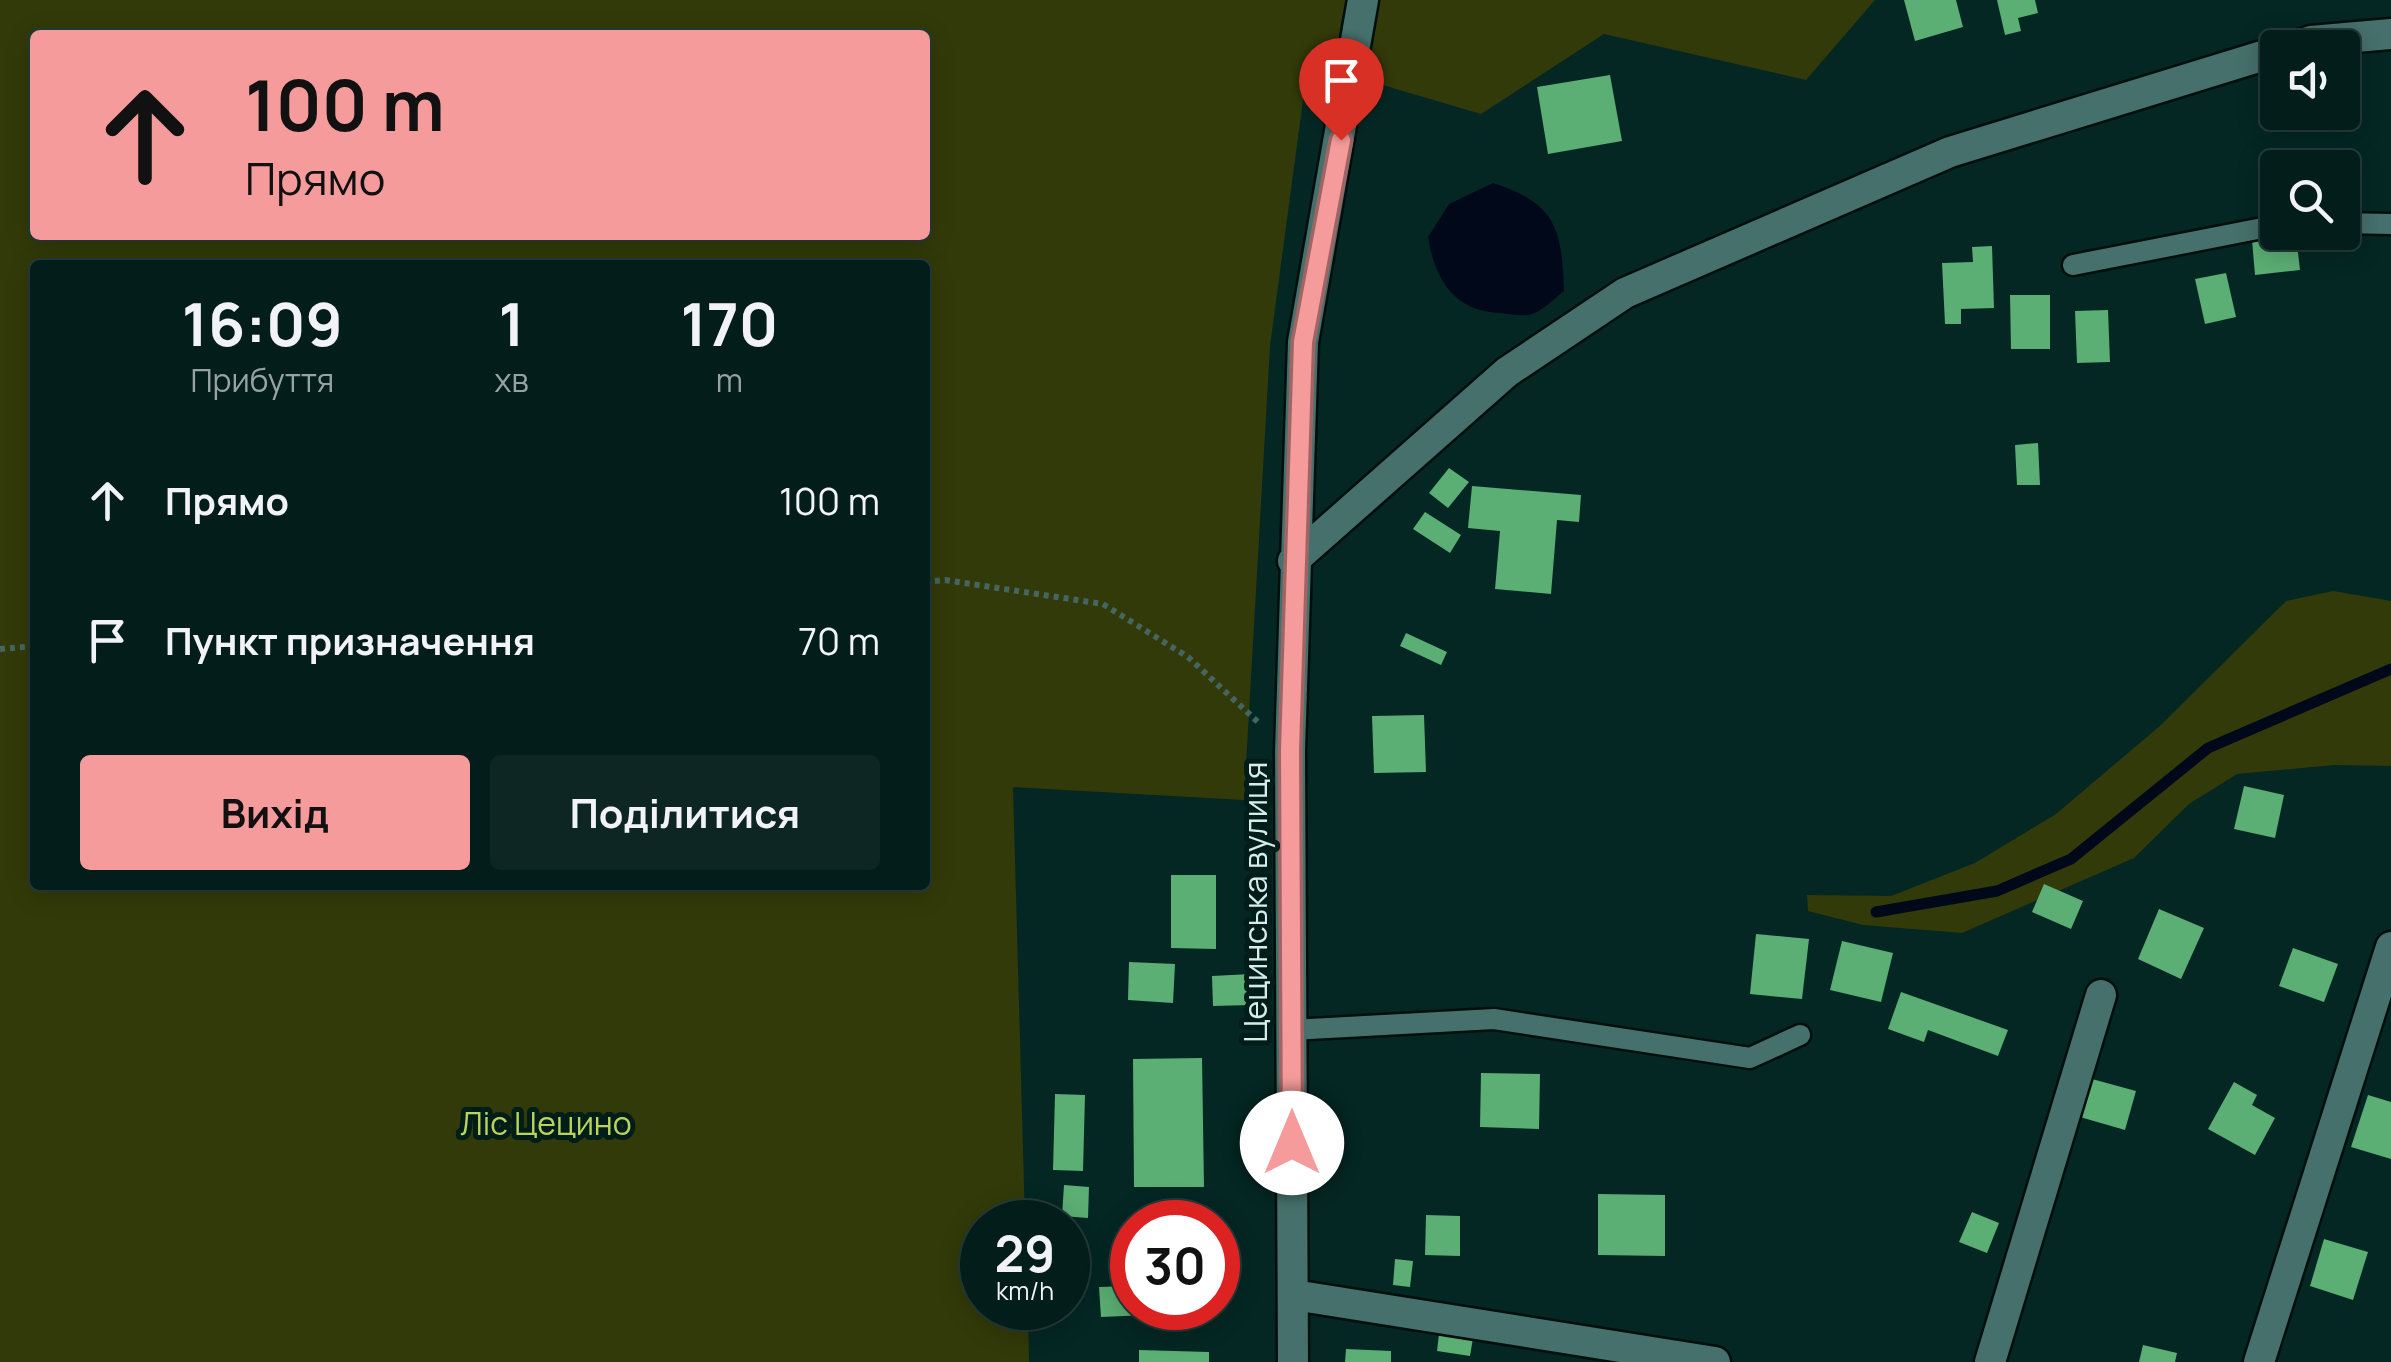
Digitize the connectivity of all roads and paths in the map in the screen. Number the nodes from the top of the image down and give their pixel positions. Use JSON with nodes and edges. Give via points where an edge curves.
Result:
{"nodes":[{"id":1,"x":1363,"y":0,"type":"edge"},
{"id":2,"x":2391,"y":34,"type":"edge"},
{"id":3,"x":2360,"y":37,"type":"edge"},
{"id":4,"x":2260,"y":57,"type":"edge"},
{"id":5,"x":2360,"y":223,"type":"edge"},
{"id":6,"x":2391,"y":224,"type":"edge"},
{"id":7,"x":2260,"y":229,"type":"edge"},
{"id":8,"x":2073,"y":265,"type":"dead end"},
{"id":9,"x":1293,"y":562,"type":"junction"},
{"id":10,"x":930,"y":582,"type":"edge"},
{"id":11,"x":30,"y":646,"type":"edge"},
{"id":12,"x":0,"y":649,"type":"edge"},
{"id":13,"x":1290,"y":750,"type":"junction"},
{"id":14,"x":2391,"y":946,"type":"edge"},
{"id":15,"x":2101,"y":995,"type":"dead end"},
{"id":16,"x":1291,"y":1030,"type":"junction"},
{"id":17,"x":1800,"y":1035,"type":"dead end"},
{"id":18,"x":1294,"y":1295,"type":"junction"},
{"id":19,"x":1292,"y":1362,"type":"edge"},
{"id":20,"x":1715,"y":1362,"type":"edge"},
{"id":21,"x":1990,"y":1362,"type":"edge"},
{"id":22,"x":2259,"y":1362,"type":"edge"}],
"edges":[{"from":1,"to":9,"type":"street","name":"Цецинська вулиця","via":[[1303,342]]},
{"from":2,"to":3,"type":"street"},
{"from":4,"to":9,"type":"street","via":[[1950,152],[1625,294],[1507,372]]},
{"from":5,"to":6,"type":"lane"},
{"from":7,"to":8,"type":"lane"},
{"from":9,"to":13,"type":"street","name":"Цецинська вулиця"},
{"from":10,"to":13,"type":"path","via":[[1103,604],[1188,657]]},
{"from":11,"to":12,"type":"path"},
{"from":13,"to":16,"type":"street","name":"Цецинська вулиця"},
{"from":14,"to":22,"type":"street"},
{"from":15,"to":21,"type":"street"},
{"from":16,"to":17,"type":"lane","via":[[1494,1019],[1750,1058]]},
{"from":16,"to":18,"type":"street","name":"Цецинська вулиця"},
{"from":18,"to":19,"type":"street","name":"Цецинська вулиця"},
{"from":18,"to":20,"type":"street"}]}
